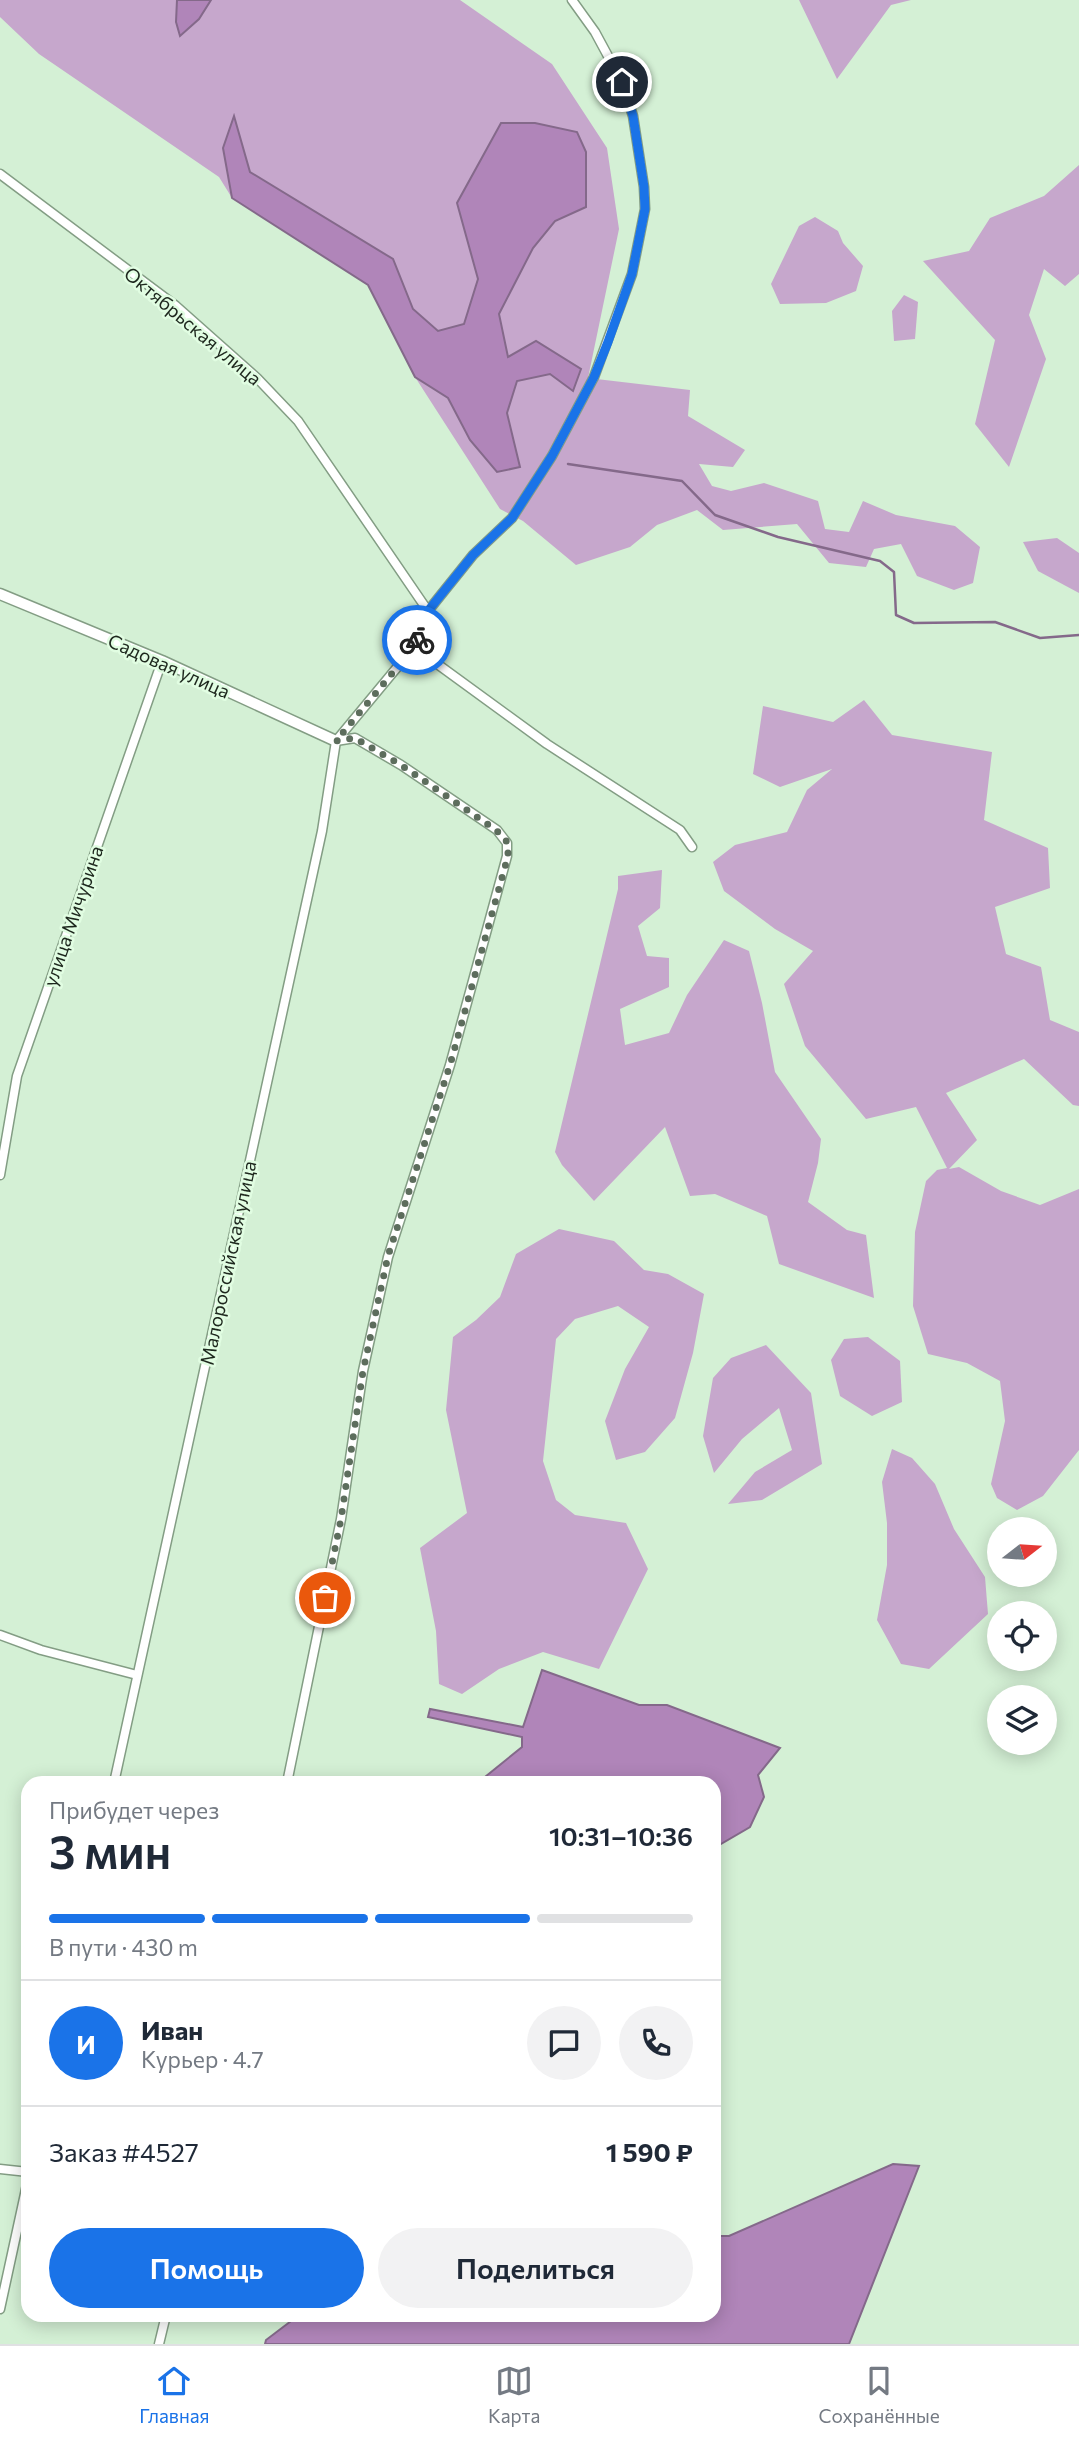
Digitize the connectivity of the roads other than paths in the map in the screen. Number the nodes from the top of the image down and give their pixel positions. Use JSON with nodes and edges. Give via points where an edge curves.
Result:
{"nodes":[{"id":1,"x":572,"y":0,"type":"edge"},
{"id":2,"x":0,"y":174,"type":"edge"},
{"id":3,"x":0,"y":594,"type":"edge"},
{"id":4,"x":428,"y":611,"type":"junction"},
{"id":5,"x":414,"y":647,"type":"junction"},
{"id":6,"x":162,"y":661,"type":"junction"},
{"id":7,"x":336,"y":741,"type":"junction"},
{"id":8,"x":692,"y":848,"type":"dead end"},
{"id":9,"x":0,"y":1175,"type":"edge"},
{"id":10,"x":0,"y":1634,"type":"edge"},
{"id":11,"x":137,"y":1675,"type":"junction"},
{"id":12,"x":115,"y":1776,"type":"edge"},
{"id":13,"x":288,"y":1776,"type":"edge"},
{"id":14,"x":0,"y":2169,"type":"edge"},
{"id":15,"x":21,"y":2171,"type":"edge"},
{"id":16,"x":21,"y":2212,"type":"edge"},
{"id":17,"x":0,"y":2309,"type":"edge"},
{"id":18,"x":164,"y":2322,"type":"edge"},
{"id":19,"x":159,"y":2344,"type":"edge"}],
"edges":[{"from":1,"to":4,"type":"street","via":[[622,82],[633,116],[645,209],[632,274],[594,377],[552,456],[512,518],[473,555]]},
{"from":2,"to":4,"type":"street","name":"Октябрьская улица","via":[[176,306],[262,383],[323,454]]},
{"from":3,"to":6,"type":"street","name":"Садовая улица"},
{"from":4,"to":5,"type":"street"},
{"from":5,"to":7,"type":"street"},
{"from":5,"to":8,"type":"street","via":[[547,744],[680,830]]},
{"from":6,"to":7,"type":"street","name":"Садовая улица"},
{"from":6,"to":9,"type":"street","name":"улица Мичурина","via":[[17,1076]]},
{"from":7,"to":11,"type":"street","name":"Малороссийская улица","via":[[322,831]]},
{"from":7,"to":13,"type":"street","via":[[355,738],[401,765],[496,830],[508,843],[508,856],[450,1065],[388,1256]]},
{"from":10,"to":11,"type":"street","via":[[41,1650]]},
{"from":11,"to":12,"type":"street","name":"Малороссийская улица"},
{"from":14,"to":15,"type":"street"},
{"from":16,"to":17,"type":"street"},
{"from":18,"to":19,"type":"street"}]}
